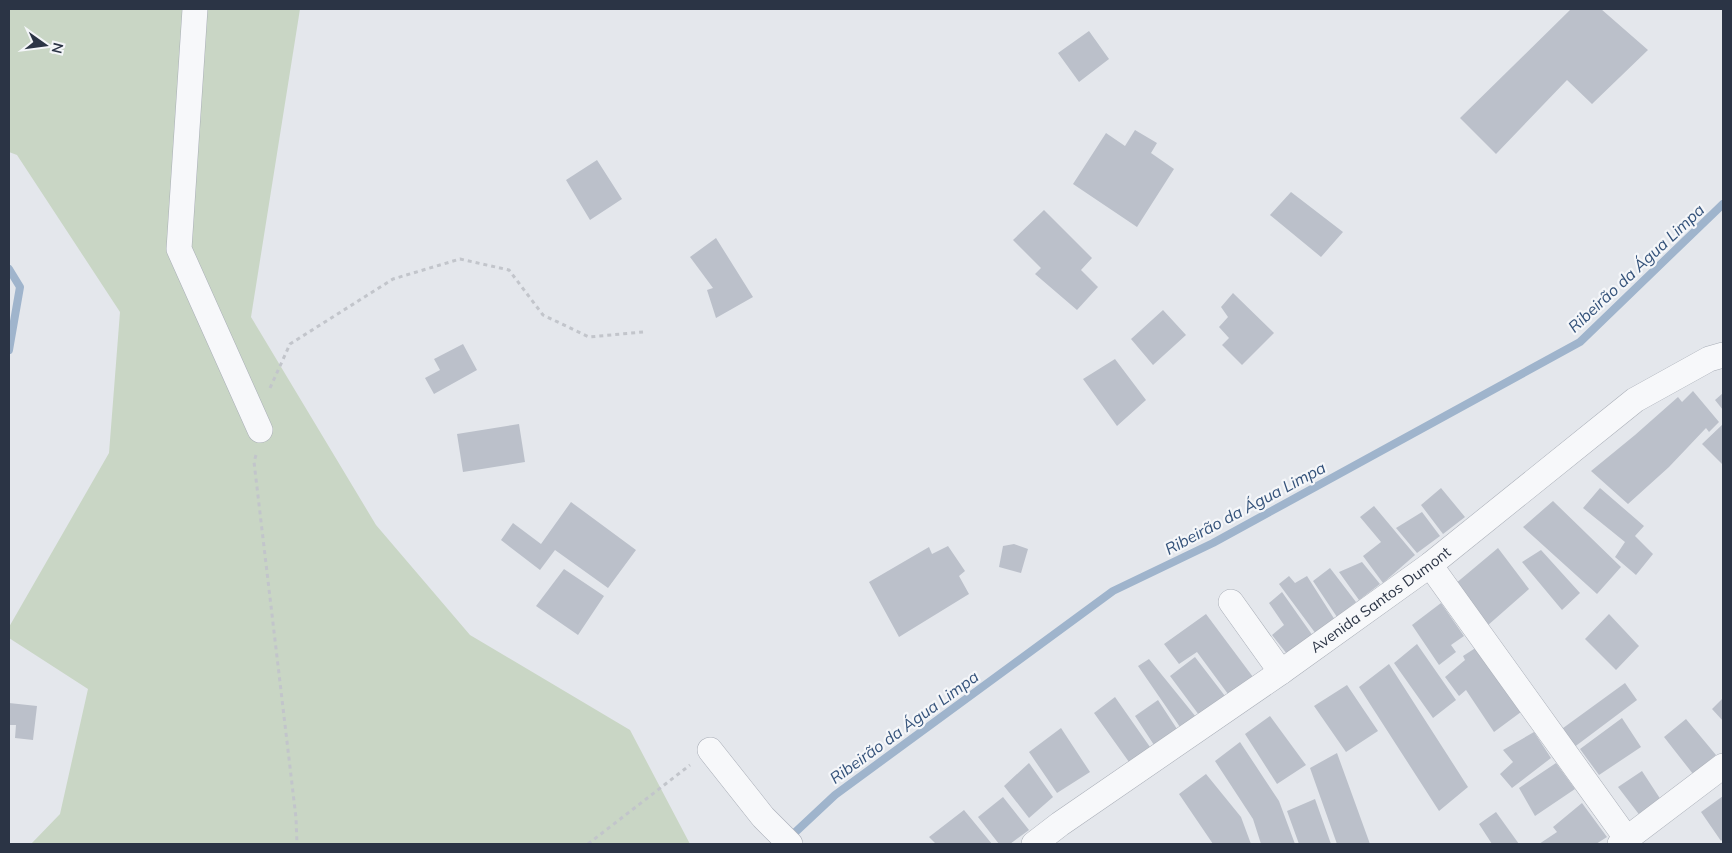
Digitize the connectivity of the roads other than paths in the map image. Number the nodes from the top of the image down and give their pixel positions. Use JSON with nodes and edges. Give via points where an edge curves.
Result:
{"nodes":[{"id":1,"x":195,"y":9,"type":"edge"},
{"id":2,"x":1723,"y":355,"type":"edge"},
{"id":3,"x":260,"y":430,"type":"road end"},
{"id":4,"x":1430,"y":565,"type":"junction"},
{"id":5,"x":1232,"y":602,"type":"dead end"},
{"id":6,"x":1281,"y":672,"type":"junction"},
{"id":7,"x":710,"y":750,"type":"road end"},
{"id":8,"x":1723,"y":766,"type":"edge"},
{"id":9,"x":1623,"y":842,"type":"edge"},
{"id":10,"x":790,"y":844,"type":"edge"},
{"id":11,"x":1034,"y":844,"type":"edge"}],
"edges":[{"from":1,"to":3,"type":"street","via":[[179,249]]},
{"from":2,"to":4,"type":"street","name":"Avenida Santos Dumont","via":[[1709,359],[1635,400]]},
{"from":4,"to":6,"type":"street","name":"Avenida Santos Dumont"},
{"from":4,"to":9,"type":"street"},
{"from":5,"to":6,"type":"street"},
{"from":6,"to":11,"type":"street","name":"Avenida Santos Dumont"},
{"from":7,"to":10,"type":"street","via":[[763,817]]},
{"from":8,"to":9,"type":"street"}]}
